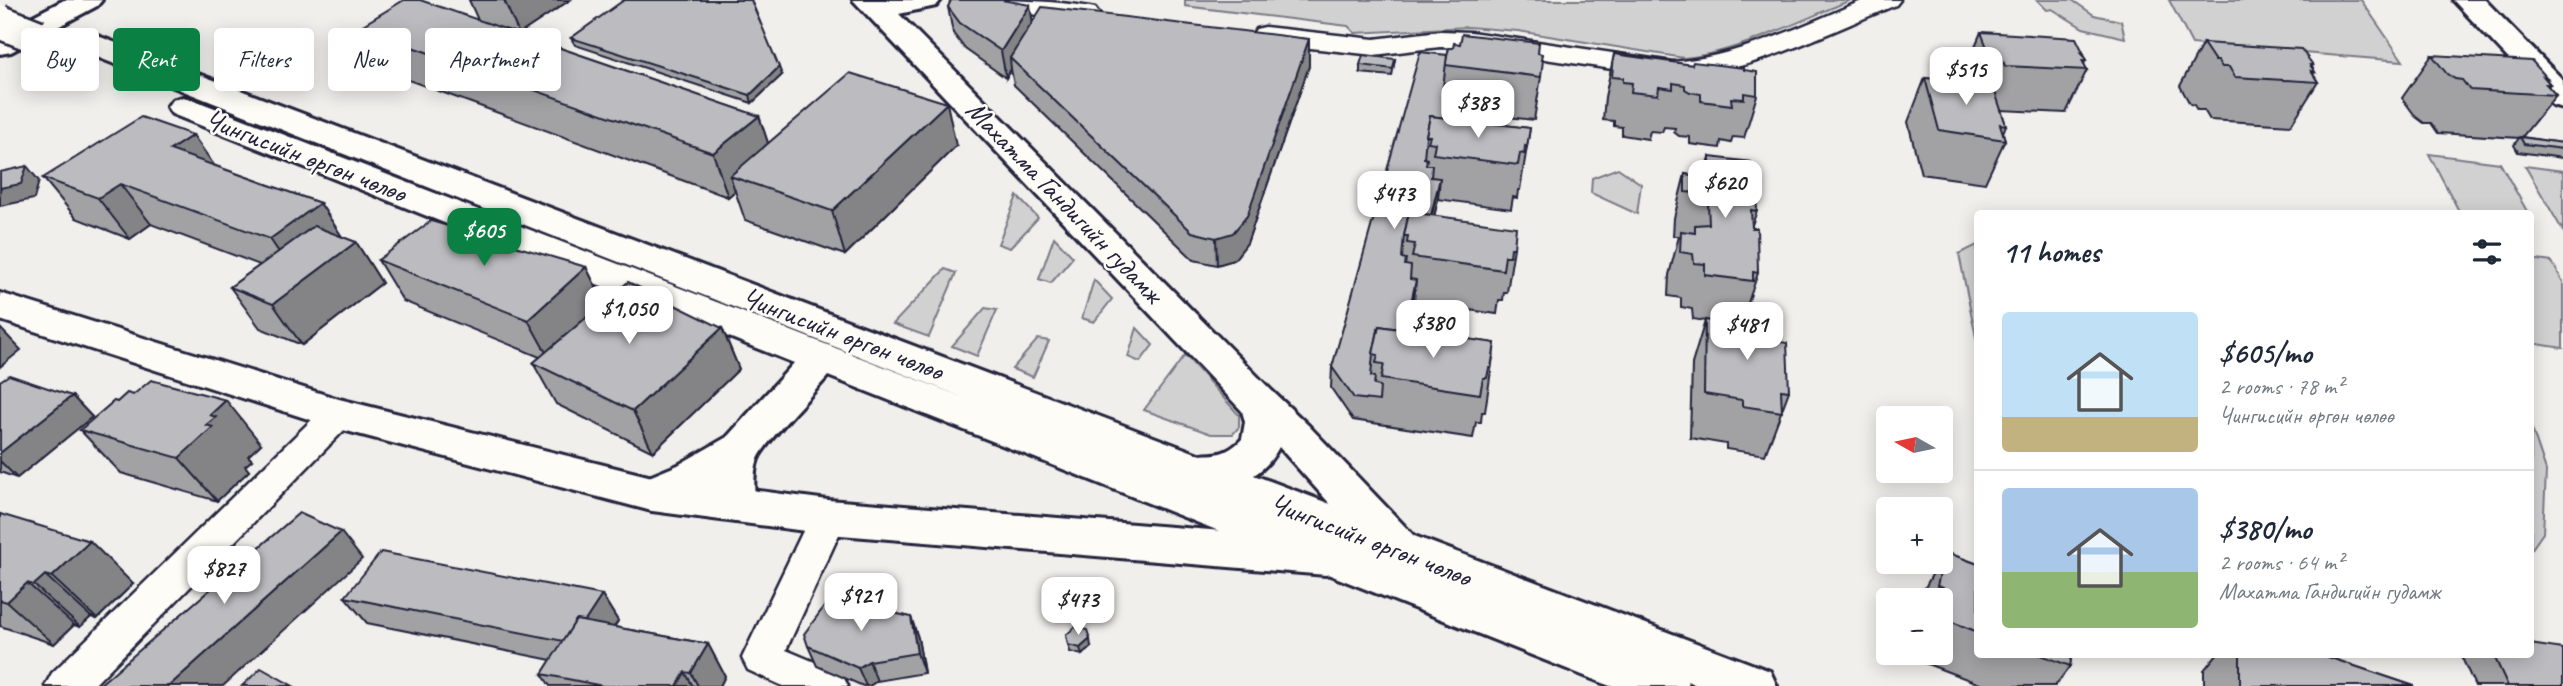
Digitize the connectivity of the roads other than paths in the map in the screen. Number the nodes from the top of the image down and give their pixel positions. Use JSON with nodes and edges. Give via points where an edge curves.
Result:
{"nodes":[{"id":1,"x":49,"y":0,"type":"edge"},
{"id":2,"x":88,"y":0,"type":"edge"},
{"id":3,"x":928,"y":0,"type":"edge"},
{"id":4,"x":981,"y":0,"type":"edge"},
{"id":5,"x":1887,"y":0,"type":"edge"},
{"id":6,"x":2468,"y":0,"type":"edge"},
{"id":7,"x":2500,"y":0,"type":"edge"},
{"id":8,"x":869,"y":1,"type":"edge"},
{"id":9,"x":1104,"y":16,"type":"edge"},
{"id":10,"x":0,"y":24,"type":"edge"},
{"id":11,"x":21,"y":31,"type":"edge"},
{"id":12,"x":1241,"y":33,"type":"edge"},
{"id":13,"x":2505,"y":37,"type":"junction"},
{"id":14,"x":2540,"y":38,"type":"junction"},
{"id":15,"x":0,"y":45,"type":"edge"},
{"id":16,"x":99,"y":47,"type":"edge"},
{"id":17,"x":922,"y":52,"type":"junction"},
{"id":18,"x":2563,"y":61,"type":"edge"},
{"id":19,"x":99,"y":74,"type":"edge"},
{"id":20,"x":2563,"y":97,"type":"edge"},
{"id":21,"x":0,"y":306,"type":"edge"},
{"id":22,"x":821,"y":358,"type":"junction"},
{"id":23,"x":1258,"y":402,"type":"junction"},
{"id":24,"x":339,"y":414,"type":"junction"},
{"id":25,"x":742,"y":448,"type":"junction"},
{"id":26,"x":1196,"y":470,"type":"junction"},
{"id":27,"x":652,"y":494,"type":"junction"},
{"id":28,"x":735,"y":505,"type":"junction"},
{"id":29,"x":828,"y":517,"type":"junction"},
{"id":30,"x":1399,"y":551,"type":"junction"},
{"id":31,"x":1328,"y":557,"type":"junction"},
{"id":32,"x":66,"y":686,"type":"edge"},
{"id":33,"x":827,"y":686,"type":"edge"},
{"id":34,"x":1665,"y":686,"type":"edge"},
{"id":35,"x":1753,"y":686,"type":"edge"}],
"edges":[{"from":1,"to":10,"type":"main road"},
{"from":2,"to":15,"type":"main road"},
{"from":3,"to":8,"type":"main road","via":[[902,5]]},
{"from":3,"to":17,"type":"main road"},
{"from":4,"to":9,"type":"street"},
{"from":5,"to":12,"type":"street","via":[[1727,62],[1673,70],[1471,40],[1374,47]]},
{"from":6,"to":13,"type":"main road"},
{"from":7,"to":14,"type":"main road"},
{"from":8,"to":17,"type":"main road","name":"Махатма Гандигийн гудамж"},
{"from":10,"to":11,"type":"main road","bridge":true},
{"from":13,"to":14,"type":"main road"},
{"from":13,"to":20,"type":"main road"},
{"from":14,"to":18,"type":"main road"},
{"from":16,"to":26,"type":"main road","name":"Чингисийн өргөн чөлөө"},
{"from":17,"to":23,"type":"main road","name":"Махатма Гандигийн гудамж"},
{"from":19,"to":22,"type":"main road","name":"Чингисийн өргөн чөлөө"},
{"from":21,"to":24,"type":"main road"},
{"from":22,"to":25,"type":"main road"},
{"from":22,"to":31,"type":"main road","name":"Чингисийн өргөн чөлөө"},
{"from":23,"to":26,"type":"main road","via":[[1266,431],[1255,451],[1228,470]]},
{"from":23,"to":30,"type":"main road","name":"Махатма Гандигийн гудамж"},
{"from":24,"to":27,"type":"main road"},
{"from":24,"to":32,"type":"street"},
{"from":25,"to":27,"type":"main road","via":[[693,477]]},
{"from":25,"to":28,"type":"main road","via":[[732,479]]},
{"from":26,"to":30,"type":"main road","name":"Чингисийн өргөн чөлөө"},
{"from":27,"to":28,"type":"main road"},
{"from":28,"to":29,"type":"main road"},
{"from":29,"to":31,"type":"main road"},
{"from":29,"to":33,"type":"street","via":[[762,658]]},
{"from":30,"to":35,"type":"main road","name":"Чингисийн өргөн чөлөө"},
{"from":31,"to":34,"type":"main road","name":"Чингисийн өргөн чөлөө"}]}
